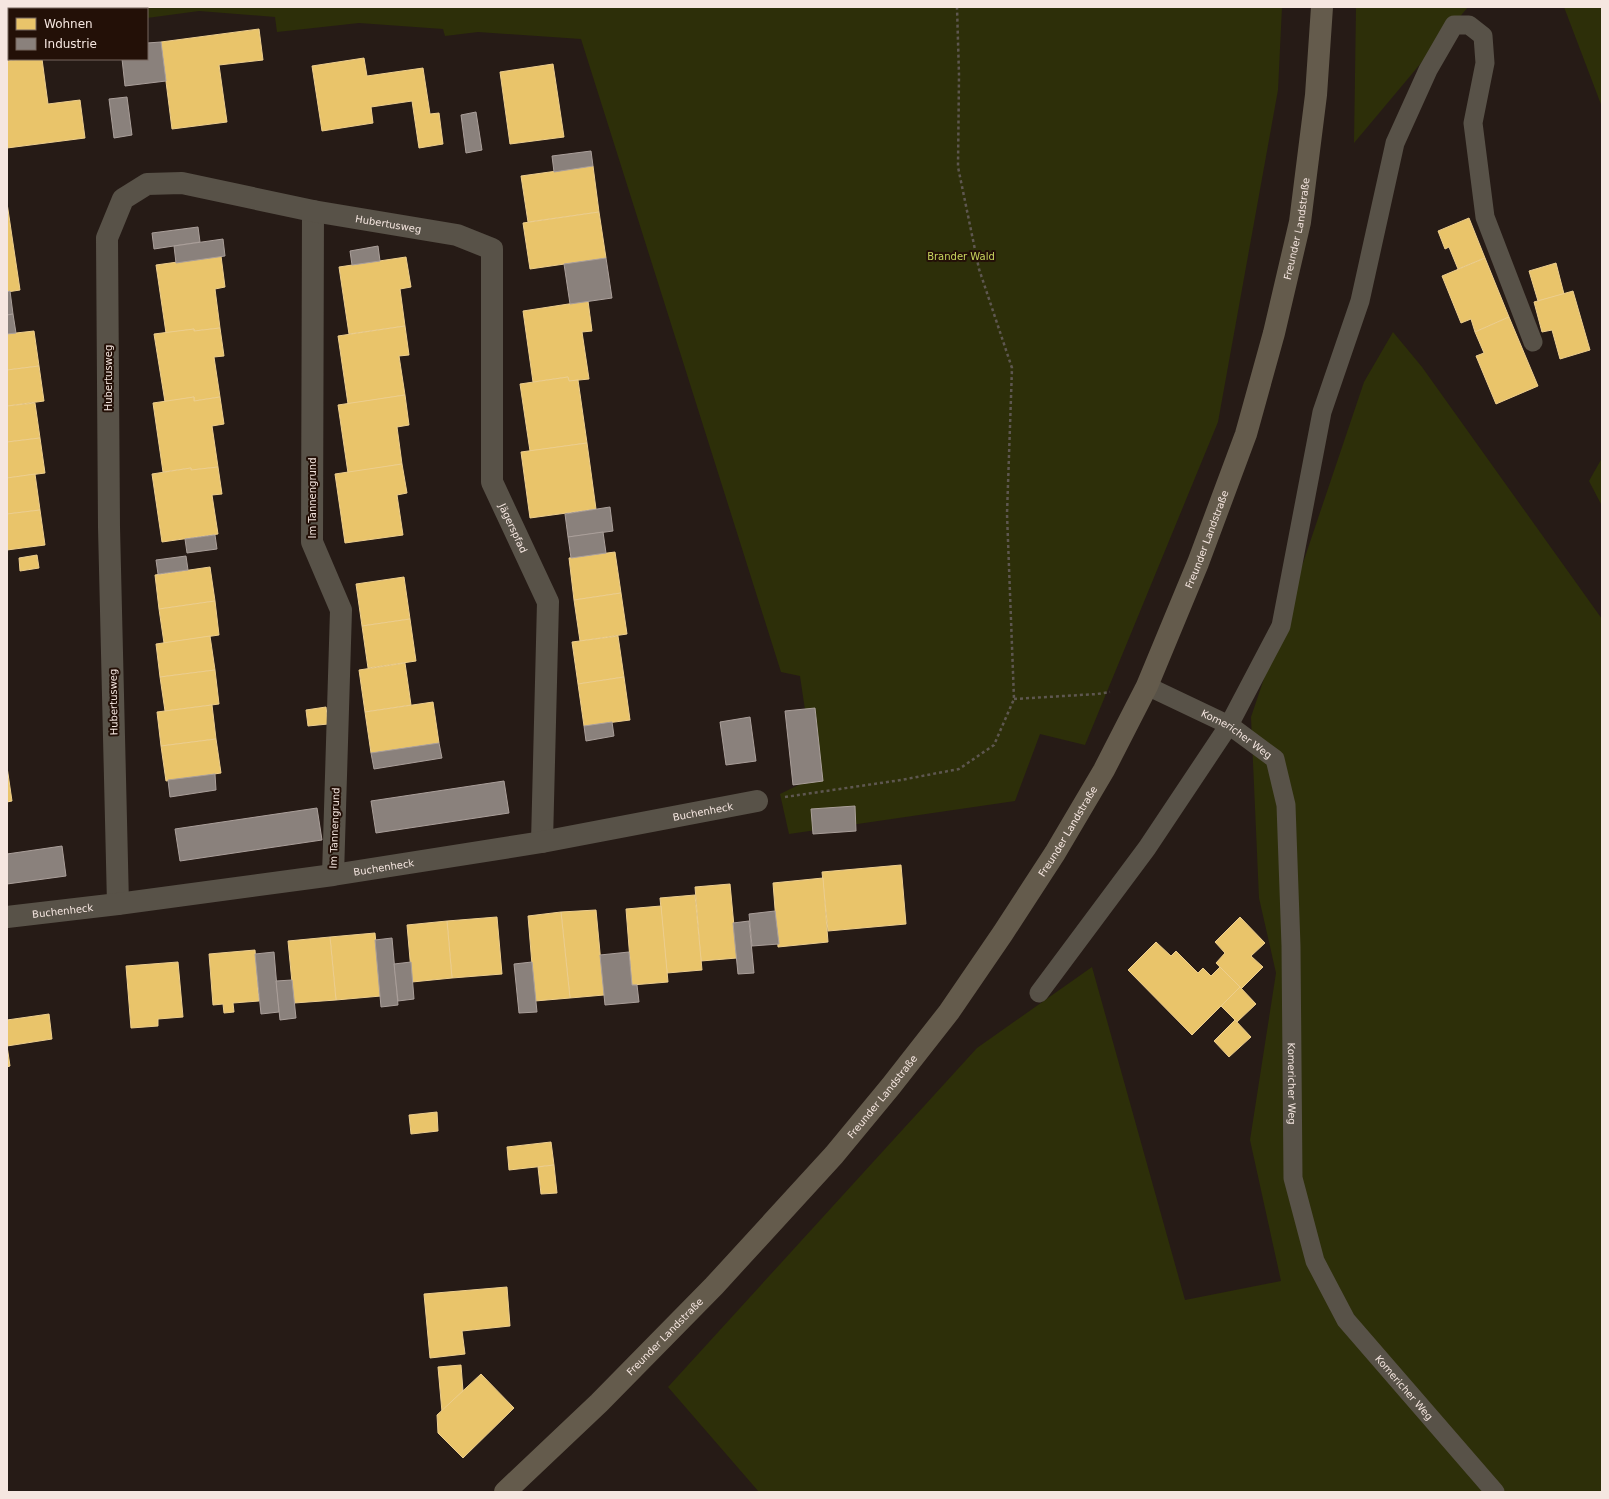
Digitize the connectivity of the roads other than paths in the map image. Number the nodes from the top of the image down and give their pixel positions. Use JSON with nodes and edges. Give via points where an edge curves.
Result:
{"nodes":[{"id":1,"x":1322,"y":7,"type":"edge"},
{"id":2,"x":313,"y":211,"type":"junction"},
{"id":3,"x":457,"y":235,"type":"joint"},
{"id":4,"x":1533,"y":342,"type":"dead end"},
{"id":5,"x":1147,"y":686,"type":"junction"},
{"id":6,"x":1229,"y":725,"type":"junction"},
{"id":7,"x":757,"y":801,"type":"road end"},
{"id":8,"x":542,"y":842,"type":"junction"},
{"id":9,"x":333,"y":875,"type":"junction"},
{"id":10,"x":118,"y":904,"type":"junction"},
{"id":11,"x":7,"y":917,"type":"edge"},
{"id":12,"x":1039,"y":993,"type":"dead end"},
{"id":13,"x":505,"y":1492,"type":"edge"},
{"id":14,"x":1495,"y":1492,"type":"edge"}],
"edges":[{"from":1,"to":5,"type":"main road","name":"Freunder Landstraße","via":[[1316,95],[1300,222],[1274,333],[1246,434],[1198,563]]},
{"from":2,"to":3,"type":"street","name":"Hubertusweg"},
{"from":2,"to":9,"type":"street","name":"Im Tannengrund","via":[[312,542],[341,610]]},
{"from":2,"to":10,"type":"street","name":"Hubertusweg","via":[[182,183],[147,184],[123,199],[107,238],[109,527]]},
{"from":3,"to":8,"type":"street","name":"Jägerspfad","via":[[492,249],[492,482],[548,602]]},
{"from":4,"to":6,"type":"lane","via":[[1484,217],[1472,123],[1485,63],[1483,36],[1469,26],[1454,25],[1428,70],[1395,144],[1360,301],[1322,412],[1281,626]]},
{"from":5,"to":6,"type":"lane","name":"Komericher Weg"},
{"from":5,"to":13,"type":"main road","name":"Freunder Landstraße","via":[[1104,770],[1055,853],[953,1006],[891,1086],[834,1155],[714,1286],[599,1403]]},
{"from":6,"to":12,"type":"lane","via":[[1147,848]]},
{"from":6,"to":14,"type":"lane","name":"Komericher Weg","via":[[1275,759],[1286,805],[1291,946],[1293,1178],[1315,1261],[1346,1320]]},
{"from":7,"to":8,"type":"street","name":"Buchenheck"},
{"from":8,"to":9,"type":"street","name":"Buchenheck"},
{"from":9,"to":10,"type":"street","name":"Buchenheck"},
{"from":10,"to":11,"type":"street","name":"Buchenheck"}]}
